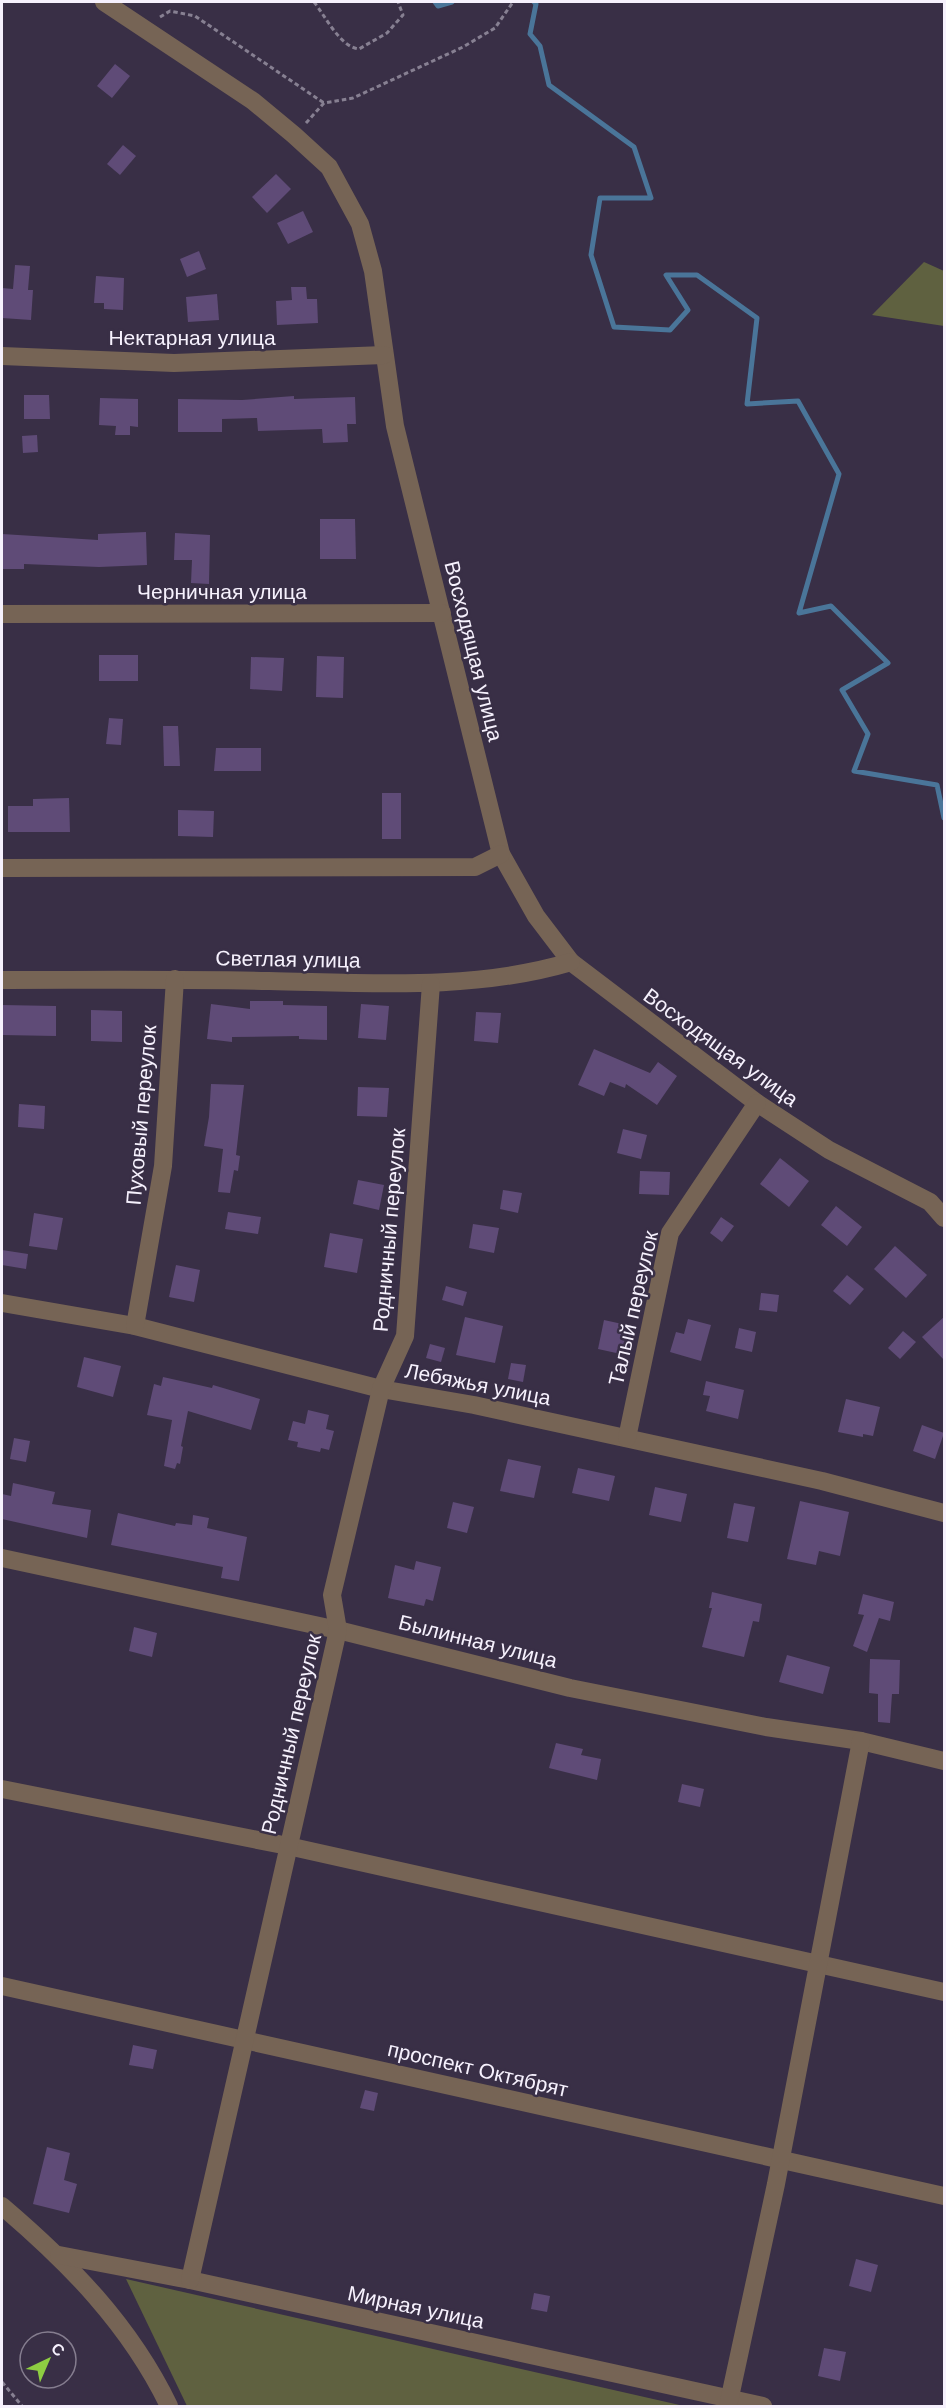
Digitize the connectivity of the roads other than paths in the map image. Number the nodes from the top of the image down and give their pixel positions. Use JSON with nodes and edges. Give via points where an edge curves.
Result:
{"nodes":[{"id":1,"x":104,"y":2,"type":"edge"},
{"id":2,"x":384,"y":355,"type":"junction"},
{"id":3,"x":2,"y":356,"type":"edge"},
{"id":4,"x":442,"y":613,"type":"junction"},
{"id":5,"x":2,"y":614,"type":"edge"},
{"id":6,"x":501,"y":854,"type":"junction"},
{"id":7,"x":2,"y":868,"type":"edge"},
{"id":8,"x":571,"y":962,"type":"junction"},
{"id":9,"x":175,"y":979,"type":"junction"},
{"id":10,"x":2,"y":980,"type":"edge"},
{"id":11,"x":431,"y":984,"type":"junction"},
{"id":12,"x":757,"y":1103,"type":"junction"},
{"id":13,"x":945,"y":1218,"type":"edge"},
{"id":14,"x":2,"y":1303,"type":"edge"},
{"id":15,"x":135,"y":1326,"type":"junction"},
{"id":16,"x":381,"y":1389,"type":"junction"},
{"id":17,"x":627,"y":1438,"type":"junction"},
{"id":18,"x":945,"y":1513,"type":"edge"},
{"id":19,"x":2,"y":1558,"type":"edge"},
{"id":20,"x":338,"y":1630,"type":"junction"},
{"id":21,"x":861,"y":1741,"type":"junction"},
{"id":22,"x":945,"y":1761,"type":"edge"},
{"id":23,"x":2,"y":1789,"type":"edge"},
{"id":24,"x":288,"y":1846,"type":"junction"},
{"id":25,"x":818,"y":1964,"type":"junction"},
{"id":26,"x":2,"y":1986,"type":"edge"},
{"id":27,"x":945,"y":1992,"type":"edge"},
{"id":28,"x":244,"y":2038,"type":"junction"},
{"id":29,"x":780,"y":2161,"type":"junction"},
{"id":30,"x":945,"y":2196,"type":"edge"},
{"id":31,"x":2,"y":2206,"type":"edge"},
{"id":32,"x":59,"y":2255,"type":"junction"},
{"id":33,"x":190,"y":2280,"type":"junction"},
{"id":34,"x":729,"y":2403,"type":"edge"},
{"id":35,"x":169,"y":2406,"type":"edge"},
{"id":36,"x":763,"y":2406,"type":"edge"}],
"edges":[{"from":1,"to":2,"type":"street","name":"Восходящая улица","via":[[253,101],[329,167],[360,224],[374,271]]},
{"from":2,"to":3,"type":"street","name":"Нектарная улица","via":[[174,363]]},
{"from":2,"to":4,"type":"street","name":"Восходящая улица","via":[[395,426]]},
{"from":4,"to":5,"type":"street","name":"Черничная улица"},
{"from":4,"to":6,"type":"street","name":"Восходящая улица"},
{"from":6,"to":7,"type":"street","via":[[475,867]]},
{"from":6,"to":8,"type":"street","name":"Восходящая улица","via":[[536,916]]},
{"from":8,"to":11,"type":"street","name":"Светлая улица","via":[[531,974]]},
{"from":8,"to":12,"type":"street","name":"Восходящая улица"},
{"from":9,"to":10,"type":"street","name":"Светлая улица"},
{"from":9,"to":11,"type":"street","name":"Светлая улица"},
{"from":9,"to":15,"type":"street","name":"Пуховый переулок","via":[[163,1166]]},
{"from":11,"to":16,"type":"street","name":"Родничный переулок","via":[[405,1336]]},
{"from":12,"to":13,"type":"street","name":"Восходящая улица","via":[[829,1150],[930,1202]]},
{"from":12,"to":17,"type":"street","name":"Талый переулок","via":[[670,1233]]},
{"from":14,"to":15,"type":"street","name":"Лебяжья улица"},
{"from":15,"to":16,"type":"street","name":"Лебяжья улица"},
{"from":16,"to":17,"type":"street","name":"Лебяжья улица"},
{"from":16,"to":20,"type":"street","name":"Родничный переулок","via":[[332,1595]]},
{"from":17,"to":18,"type":"street","name":"Лебяжья улица"},
{"from":19,"to":20,"type":"street","name":"Былинная улица"},
{"from":20,"to":21,"type":"street","name":"Былинная улица","via":[[570,1688],[766,1727]]},
{"from":20,"to":24,"type":"street","name":"Родничный переулок"},
{"from":21,"to":22,"type":"street","name":"Былинная улица"},
{"from":21,"to":25,"type":"street"},
{"from":23,"to":24,"type":"street"},
{"from":24,"to":25,"type":"street"},
{"from":24,"to":28,"type":"street","name":"Родничный переулок"},
{"from":25,"to":27,"type":"street"},
{"from":25,"to":29,"type":"street"},
{"from":26,"to":28,"type":"street","name":"проспект Октябрят"},
{"from":28,"to":29,"type":"street","name":"проспект Октябрят"},
{"from":28,"to":33,"type":"street","name":"Родничный переулок"},
{"from":29,"to":30,"type":"street","name":"проспект Октябрят"},
{"from":29,"to":34,"type":"street"},
{"from":31,"to":32,"type":"street"},
{"from":32,"to":33,"type":"street","name":"Мирная улица"},
{"from":32,"to":35,"type":"street","via":[[112,2315]]},
{"from":33,"to":34,"type":"street","name":"Мирная улица"},
{"from":34,"to":36,"type":"street","name":"Мирная улица"}]}
